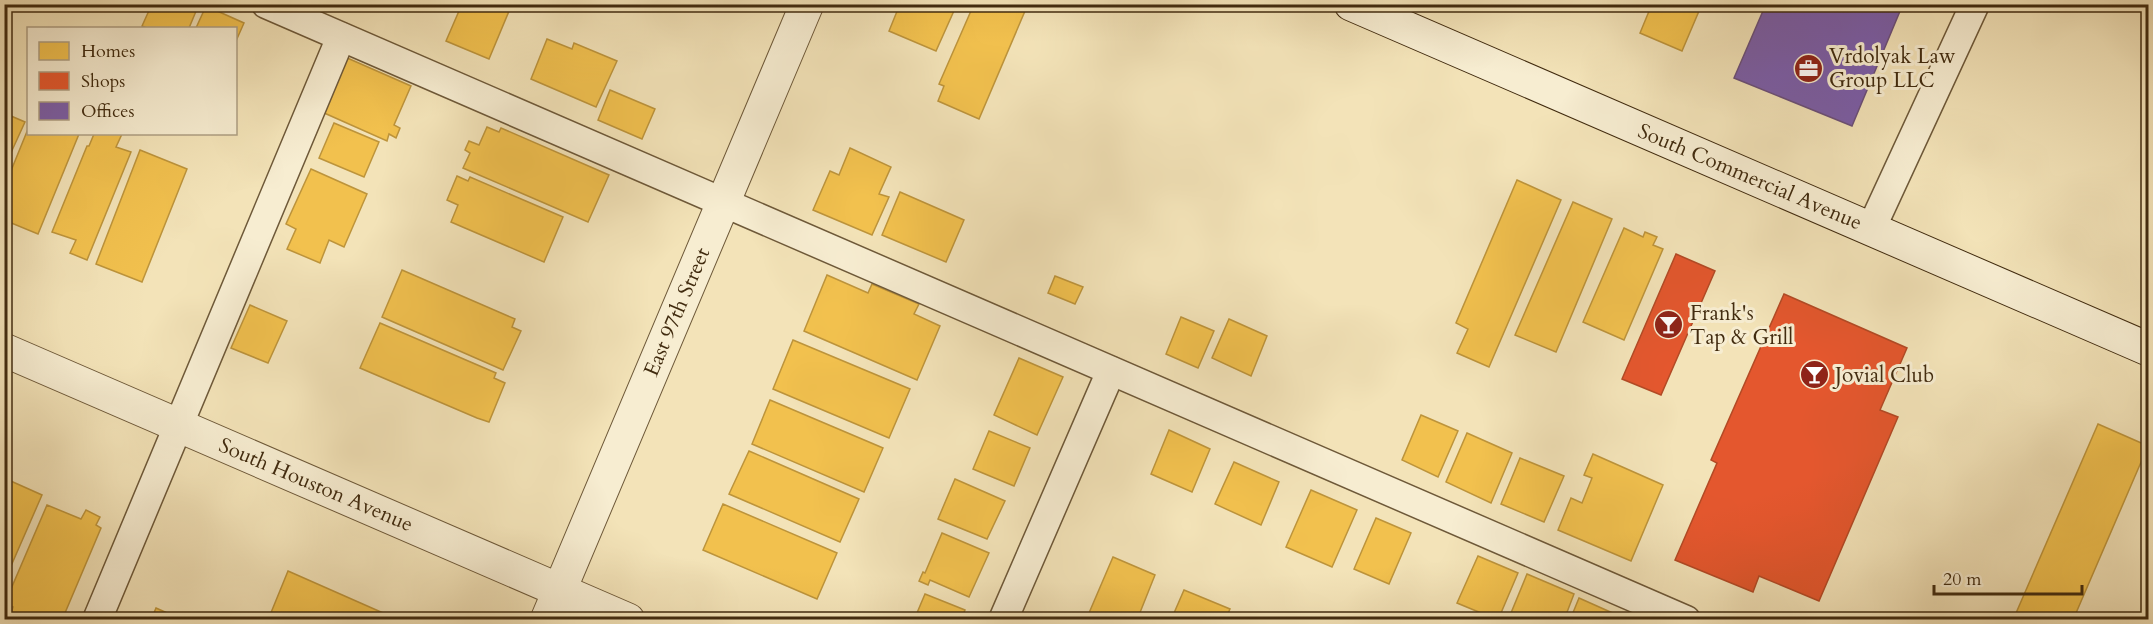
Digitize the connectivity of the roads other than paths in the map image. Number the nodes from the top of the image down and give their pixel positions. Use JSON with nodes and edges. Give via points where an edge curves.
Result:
{"nodes":[{"id":1,"x":266,"y":4,"type":"edge"},
{"id":2,"x":807,"y":4,"type":"edge"},
{"id":3,"x":1351,"y":4,"type":"edge"},
{"id":4,"x":1975,"y":4,"type":"edge"},
{"id":5,"x":341,"y":37,"type":"junction"},
{"id":6,"x":723,"y":203,"type":"junction"},
{"id":7,"x":1871,"y":229,"type":"junction"},
{"id":8,"x":2148,"y":349,"type":"edge"},
{"id":9,"x":4,"y":350,"type":"edge"},
{"id":10,"x":1111,"y":370,"type":"junction"},
{"id":11,"x":178,"y":425,"type":"junction"},
{"id":12,"x":560,"y":590,"type":"junction"},
{"id":13,"x":97,"y":620,"type":"edge"},
{"id":14,"x":547,"y":620,"type":"edge"},
{"id":15,"x":628,"y":620,"type":"edge"},
{"id":16,"x":1003,"y":620,"type":"edge"},
{"id":17,"x":1686,"y":620,"type":"edge"}],
"edges":[{"from":1,"to":5,"type":"lane"},
{"from":2,"to":6,"type":"street","name":"East 97th Street"},
{"from":3,"to":7,"type":"street","name":"South Commercial Avenue"},
{"from":4,"to":7,"type":"lane"},
{"from":5,"to":6,"type":"lane"},
{"from":5,"to":11,"type":"lane"},
{"from":6,"to":10,"type":"lane"},
{"from":6,"to":12,"type":"street","name":"East 97th Street"},
{"from":7,"to":8,"type":"street","name":"South Commercial Avenue"},
{"from":9,"to":11,"type":"street","name":"South Houston Avenue"},
{"from":10,"to":16,"type":"lane"},
{"from":10,"to":17,"type":"lane"},
{"from":11,"to":12,"type":"street","name":"South Houston Avenue"},
{"from":11,"to":13,"type":"lane"},
{"from":12,"to":14,"type":"street","name":"East 97th Street"},
{"from":12,"to":15,"type":"street","name":"South Houston Avenue"}]}
